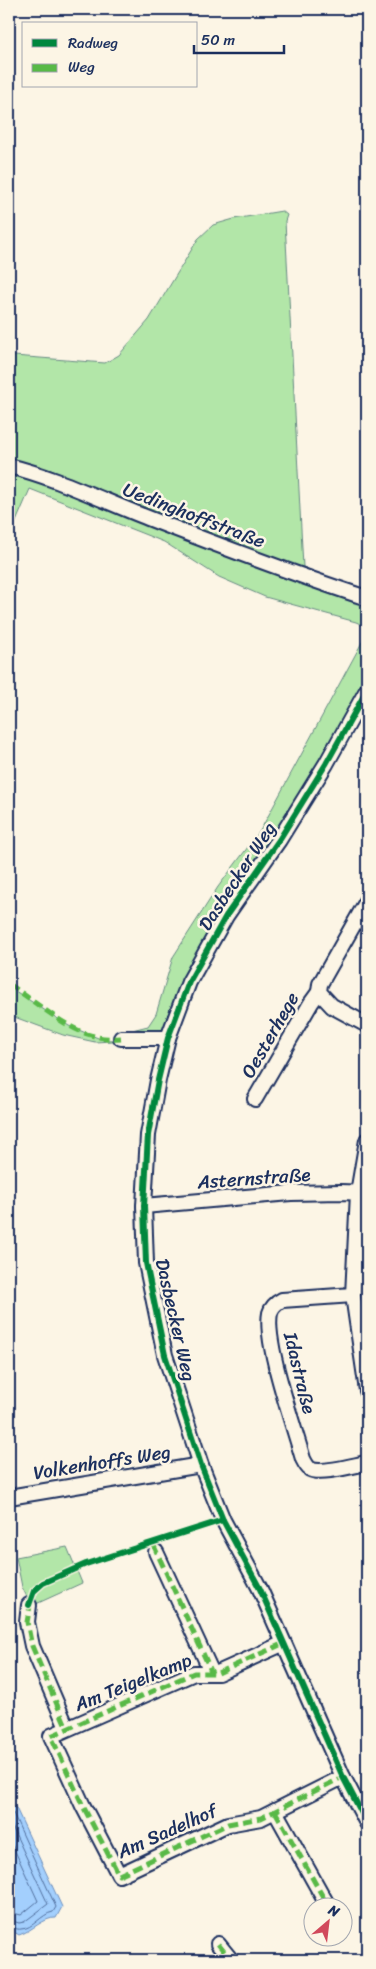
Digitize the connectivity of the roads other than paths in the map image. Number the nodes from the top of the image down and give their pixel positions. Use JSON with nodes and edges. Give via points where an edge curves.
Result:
{"nodes":[{"id":1,"x":9,"y":466,"type":"edge"},
{"id":2,"x":367,"y":598,"type":"edge"},
{"id":3,"x":367,"y":690,"type":"edge"},
{"id":4,"x":367,"y":901,"type":"edge"},
{"id":5,"x":319,"y":992,"type":"junction"},
{"id":6,"x":367,"y":1025,"type":"edge"},
{"id":7,"x":122,"y":1038,"type":"dead end"},
{"id":8,"x":168,"y":1038,"type":"junction"},
{"id":9,"x":255,"y":1099,"type":"dead end"},
{"id":10,"x":367,"y":1140,"type":"edge"},
{"id":11,"x":363,"y":1193,"type":"edge"},
{"id":12,"x":144,"y":1206,"type":"junction"},
{"id":13,"x":353,"y":1295,"type":"junction"},
{"id":14,"x":367,"y":1391,"type":"edge"},
{"id":15,"x":367,"y":1463,"type":"edge"},
{"id":16,"x":201,"y":1466,"type":"junction"},
{"id":17,"x":9,"y":1497,"type":"edge"},
{"id":18,"x":156,"y":1552,"type":"dead end"},
{"id":19,"x":29,"y":1605,"type":"dead end"},
{"id":20,"x":282,"y":1644,"type":"junction"},
{"id":21,"x":212,"y":1673,"type":"junction"},
{"id":22,"x":67,"y":1728,"type":"junction"},
{"id":23,"x":342,"y":1777,"type":"junction"},
{"id":24,"x":83,"y":1806,"type":"joint"},
{"id":25,"x":275,"y":1811,"type":"junction"},
{"id":26,"x":367,"y":1823,"type":"edge"},
{"id":27,"x":322,"y":1896,"type":"edge"},
{"id":28,"x":218,"y":1944,"type":"dead end"},
{"id":29,"x":231,"y":1960,"type":"edge"}],
"edges":[{"from":1,"to":2,"type":"street","name":"Uedinghoffstraße"},
{"from":3,"to":8,"type":"street","name":"Dasbecker Weg","via":[[279,840],[226,916],[195,968]]},
{"from":4,"to":5,"type":"street","name":"Oesterhege","via":[[320,984]]},
{"from":5,"to":6,"type":"street","name":"Oesterhege","via":[[332,1006]]},
{"from":5,"to":9,"type":"street","name":"Oesterhege"},
{"from":7,"to":8,"type":"street"},
{"from":8,"to":12,"type":"street","name":"Dasbecker Weg","via":[[148,1135]]},
{"from":10,"to":11,"type":"street"},
{"from":11,"to":12,"type":"street","name":"Asternstraße","via":[[291,1193]]},
{"from":11,"to":13,"type":"street"},
{"from":12,"to":16,"type":"street","name":"Dasbecker Weg","via":[[146,1263],[165,1356]]},
{"from":13,"to":14,"type":"street"},
{"from":13,"to":15,"type":"street","name":"Idastraße","via":[[276,1303],[270,1314],[270,1337],[307,1466],[324,1471]]},
{"from":16,"to":17,"type":"street","name":"Volkenhoffs Weg"},
{"from":16,"to":20,"type":"street","name":"Dasbecker Weg","via":[[223,1520],[260,1589]]},
{"from":18,"to":21,"type":"street","name":"Am Teigelkamp"},
{"from":19,"to":22,"type":"street","name":"Am Teigelkamp","via":[[26,1622],[32,1646]]},
{"from":20,"to":21,"type":"street","name":"Am Teigelkamp"},
{"from":20,"to":23,"type":"street","name":"Dasbecker Weg"},
{"from":21,"to":22,"type":"street","name":"Am Teigelkamp","via":[[194,1673]]},
{"from":22,"to":24,"type":"street","name":"Am Teigelkamp","via":[[51,1736]]},
{"from":23,"to":25,"type":"street","name":"Am Sadelhof"},
{"from":23,"to":26,"type":"street","name":"Dasbecker Weg"},
{"from":24,"to":25,"type":"street","name":"Am Sadelhof","via":[[120,1875],[228,1824],[261,1818]]},
{"from":25,"to":27,"type":"street"},
{"from":28,"to":29,"type":"street"}]}
